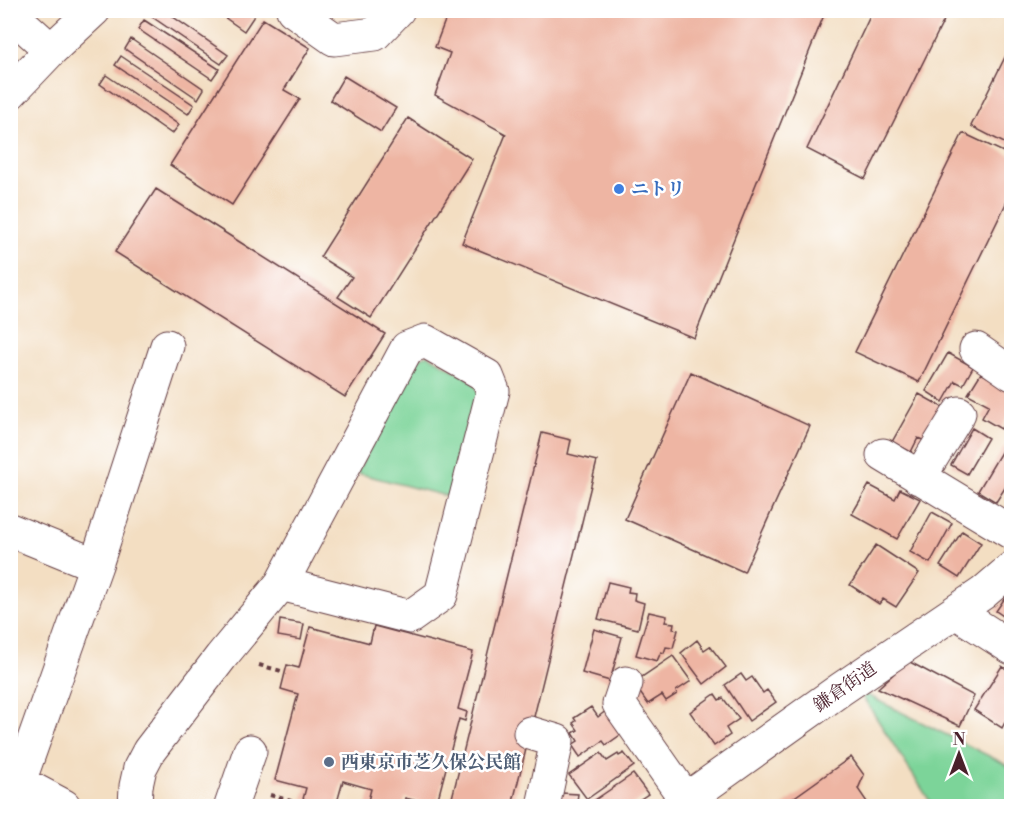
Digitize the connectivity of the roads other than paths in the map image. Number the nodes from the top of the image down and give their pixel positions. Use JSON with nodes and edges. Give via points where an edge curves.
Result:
{"nodes":[{"id":1,"x":94,"y":10,"type":"edge"},
{"id":2,"x":293,"y":10,"type":"edge"},
{"id":3,"x":398,"y":10,"type":"edge"},
{"id":4,"x":10,"y":13,"type":"edge"},
{"id":5,"x":51,"y":50,"type":"junction"},
{"id":6,"x":10,"y":93,"type":"edge"},
{"id":7,"x":167,"y":346,"type":"dead end"},
{"id":8,"x":976,"y":350,"type":"dead end"},
{"id":9,"x":1011,"y":374,"type":"edge"},
{"id":10,"x":959,"y":413,"type":"dead end"},
{"id":11,"x":883,"y":455,"type":"dead end"},
{"id":12,"x":919,"y":478,"type":"junction"},
{"id":13,"x":10,"y":530,"type":"edge"},
{"id":14,"x":1011,"y":533,"type":"edge"},
{"id":15,"x":96,"y":565,"type":"junction"},
{"id":16,"x":1011,"y":568,"type":"edge"},
{"id":17,"x":281,"y":584,"type":"junction"},
{"id":18,"x":956,"y":612,"type":"junction"},
{"id":19,"x":1011,"y":648,"type":"edge"},
{"id":20,"x":626,"y":683,"type":"dead end"},
{"id":21,"x":530,"y":733,"type":"dead end"},
{"id":22,"x":250,"y":751,"type":"dead end"},
{"id":23,"x":235,"y":796,"type":"edge"},
{"id":24,"x":682,"y":804,"type":"edge"},
{"id":25,"x":64,"y":807,"type":"edge"},
{"id":26,"x":135,"y":807,"type":"edge"},
{"id":27,"x":543,"y":807,"type":"edge"}],
"edges":[{"from":1,"to":5,"type":"street"},
{"from":2,"to":3,"type":"street","via":[[334,39],[349,28],[375,34]]},
{"from":4,"to":5,"type":"street"},
{"from":5,"to":6,"type":"street"},
{"from":7,"to":15,"type":"street"},
{"from":8,"to":9,"type":"street"},
{"from":10,"to":12,"type":"street"},
{"from":11,"to":12,"type":"street"},
{"from":12,"to":14,"type":"street"},
{"from":13,"to":15,"type":"street"},
{"from":15,"to":25,"type":"street","via":[[19,782]]},
{"from":16,"to":18,"type":"street","name":"鎌倉街道"},
{"from":17,"to":17,"type":"street","via":[[407,348],[424,340],[487,376],[493,391],[441,595],[410,617]]},
{"from":17,"to":26,"type":"street","via":[[149,751],[140,768]]},
{"from":18,"to":19,"type":"street"},
{"from":18,"to":24,"type":"street","name":"鎌倉街道"},
{"from":20,"to":24,"type":"street","via":[[619,704]]},
{"from":21,"to":27,"type":"street","via":[[557,741]]},
{"from":22,"to":23,"type":"street"}]}
